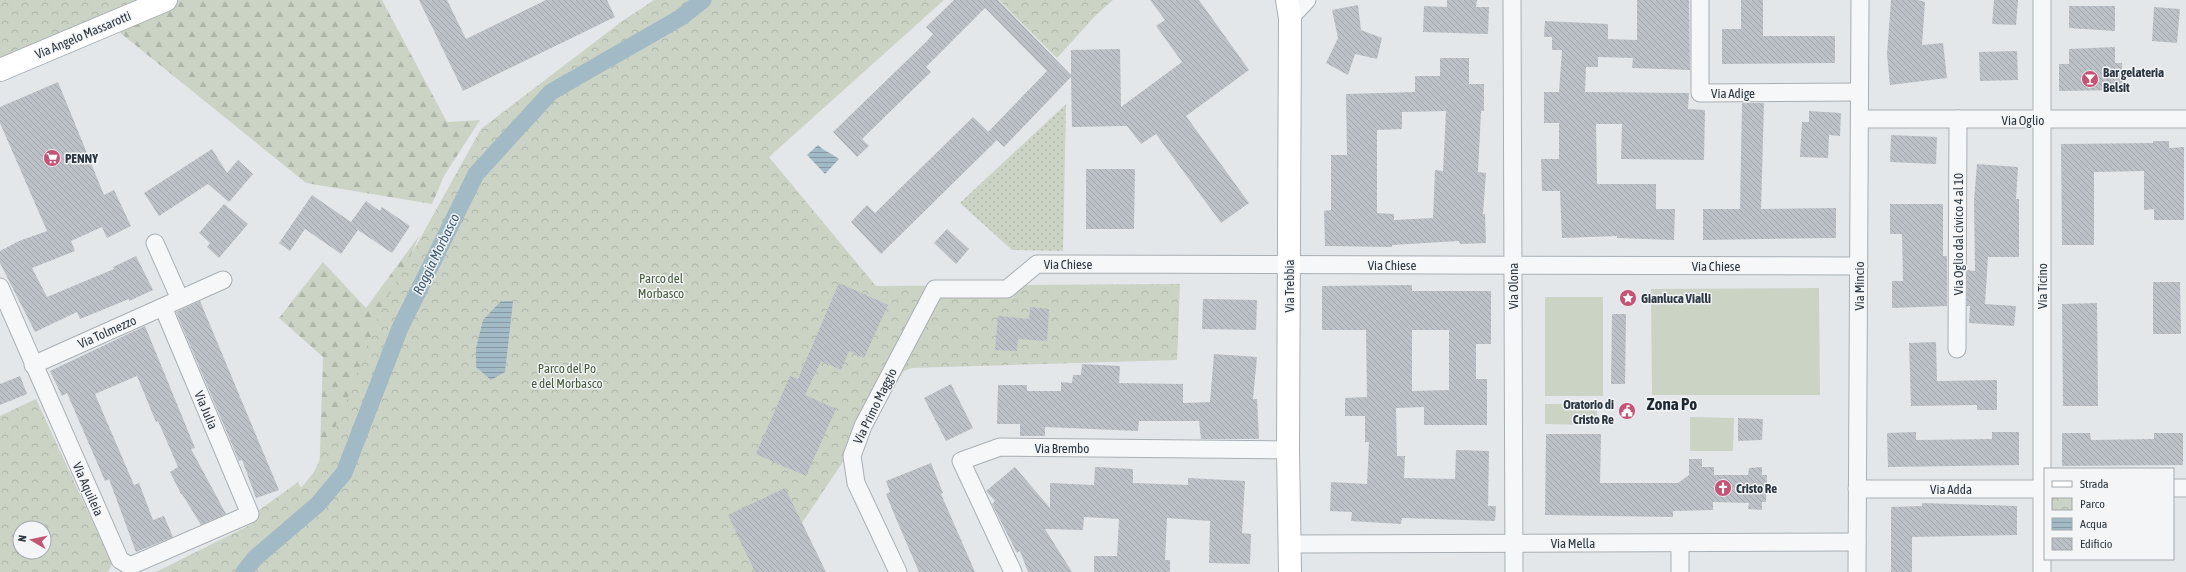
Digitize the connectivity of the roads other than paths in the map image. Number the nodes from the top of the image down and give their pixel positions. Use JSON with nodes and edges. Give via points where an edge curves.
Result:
{"nodes":[{"id":1,"x":166,"y":0,"type":"edge"},
{"id":2,"x":1306,"y":0,"type":"edge"},
{"id":3,"x":1512,"y":0,"type":"edge"},
{"id":4,"x":1700,"y":0,"type":"edge"},
{"id":5,"x":1860,"y":0,"type":"edge"},
{"id":6,"x":2042,"y":0,"type":"edge"},
{"id":7,"x":1288,"y":9,"type":"edge"},
{"id":8,"x":0,"y":70,"type":"edge"},
{"id":9,"x":1859,"y":92,"type":"junction"},
{"id":10,"x":1860,"y":119,"type":"junction"},
{"id":11,"x":1958,"y":119,"type":"junction"},
{"id":12,"x":2186,"y":119,"type":"edge"},
{"id":13,"x":2042,"y":120,"type":"junction"},
{"id":14,"x":155,"y":243,"type":"dead end"},
{"id":15,"x":1289,"y":264,"type":"junction"},
{"id":16,"x":1512,"y":265,"type":"junction"},
{"id":17,"x":1859,"y":266,"type":"junction"},
{"id":18,"x":222,"y":280,"type":"dead end"},
{"id":19,"x":0,"y":287,"type":"edge"},
{"id":20,"x":935,"y":288,"type":"joint"},
{"id":21,"x":180,"y":299,"type":"junction"},
{"id":22,"x":163,"y":307,"type":"junction"},
{"id":23,"x":1957,"y":349,"type":"dead end"},
{"id":24,"x":33,"y":365,"type":"junction"},
{"id":25,"x":1288,"y":450,"type":"junction"},
{"id":26,"x":2174,"y":488,"type":"edge"},
{"id":27,"x":2186,"y":488,"type":"edge"},
{"id":28,"x":1857,"y":489,"type":"junction"},
{"id":29,"x":2044,"y":489,"type":"edge"},
{"id":30,"x":250,"y":514,"type":"joint"},
{"id":31,"x":1857,"y":542,"type":"junction"},
{"id":32,"x":1513,"y":543,"type":"junction"},
{"id":33,"x":1290,"y":544,"type":"junction"},
{"id":34,"x":1680,"y":544,"type":"junction"},
{"id":35,"x":898,"y":572,"type":"edge"},
{"id":36,"x":1013,"y":572,"type":"edge"},
{"id":37,"x":1290,"y":572,"type":"edge"},
{"id":38,"x":1514,"y":572,"type":"edge"},
{"id":39,"x":1680,"y":572,"type":"edge"},
{"id":40,"x":1857,"y":572,"type":"edge"},
{"id":41,"x":2042,"y":572,"type":"edge"}],
"edges":[{"from":1,"to":8,"type":"street","name":"Via Angelo Massarotti"},
{"from":2,"to":7,"type":"street"},
{"from":3,"to":16,"type":"street","name":"Via Olona"},
{"from":4,"to":9,"type":"street","name":"Via Adige","via":[[1700,93]]},
{"from":5,"to":9,"type":"street","name":"Via Mincio"},
{"from":6,"to":13,"type":"street","name":"Via Ticino"},
{"from":7,"to":15,"type":"street","name":"Via Trebbia"},
{"from":9,"to":10,"type":"street","name":"Via Mincio"},
{"from":10,"to":11,"type":"street","name":"Via Oglio"},
{"from":10,"to":17,"type":"street","name":"Via Mincio"},
{"from":11,"to":13,"type":"street","name":"Via Oglio"},
{"from":11,"to":23,"type":"street","name":"Via Oglio dal civico 4 al 10"},
{"from":12,"to":13,"type":"street","name":"Via Oglio"},
{"from":13,"to":29,"type":"street","name":"Via Ticino"},
{"from":14,"to":21,"type":"street"},
{"from":15,"to":16,"type":"street","name":"Via Chiese"},
{"from":15,"to":20,"type":"street","name":"Via Chiese","via":[[1037,264],[1007,289]]},
{"from":15,"to":25,"type":"street","name":"Via Trebbia"},
{"from":16,"to":17,"type":"street","name":"Via Chiese"},
{"from":16,"to":32,"type":"street","name":"Via Olona"},
{"from":17,"to":28,"type":"street","name":"Via Mincio"},
{"from":18,"to":21,"type":"street","name":"Via Tolmezzo"},
{"from":19,"to":24,"type":"street","name":"Via Aquileia"},
{"from":20,"to":35,"type":"street","name":"Via Primo Maggio","via":[[863,426],[852,456],[856,483]]},
{"from":21,"to":22,"type":"street","name":"Via Tolmezzo"},
{"from":22,"to":24,"type":"street","name":"Via Tolmezzo"},
{"from":22,"to":30,"type":"street","name":"Via Julia"},
{"from":24,"to":30,"type":"street","name":"Via Aquileia","via":[[120,560],[130,566]]},
{"from":25,"to":33,"type":"street","name":"Via Trebbia"},
{"from":25,"to":36,"type":"street","name":"Via Brembo","via":[[1000,447],[961,461]]},
{"from":26,"to":27,"type":"street"},
{"from":28,"to":29,"type":"street","name":"Via Adda"},
{"from":28,"to":31,"type":"street","name":"Via Mincio"},
{"from":29,"to":41,"type":"street","name":"Via Ticino"},
{"from":31,"to":34,"type":"street","name":"Via Mella"},
{"from":31,"to":40,"type":"street","name":"Via Mincio"},
{"from":32,"to":33,"type":"street","name":"Via Mella"},
{"from":32,"to":34,"type":"street","name":"Via Mella"},
{"from":32,"to":38,"type":"street","name":"Via Olona"},
{"from":33,"to":37,"type":"street","name":"Via Trebbia"},
{"from":34,"to":39,"type":"street"}]}
